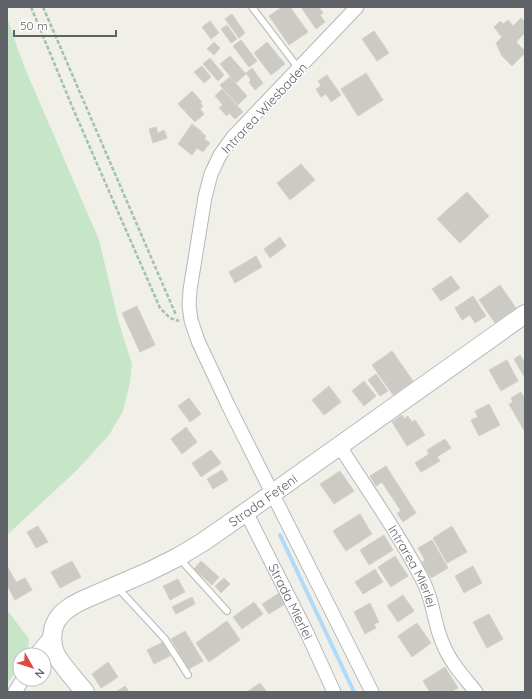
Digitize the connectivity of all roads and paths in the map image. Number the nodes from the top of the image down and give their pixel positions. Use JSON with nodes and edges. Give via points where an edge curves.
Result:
{"nodes":[{"id":1,"x":31,"y":7,"type":"edge"},
{"id":2,"x":252,"y":7,"type":"edge"},
{"id":3,"x":357,"y":7,"type":"edge"},
{"id":4,"x":299,"y":69,"type":"junction"},
{"id":5,"x":525,"y":314,"type":"edge"},
{"id":6,"x":191,"y":320,"type":"junction"},
{"id":7,"x":339,"y":445,"type":"junction"},
{"id":8,"x":274,"y":493,"type":"junction"},
{"id":9,"x":246,"y":512,"type":"junction"},
{"id":10,"x":178,"y":557,"type":"junction"},
{"id":11,"x":115,"y":586,"type":"junction"},
{"id":12,"x":227,"y":611,"type":"dead end"},
{"id":13,"x":52,"y":635,"type":"junction"},
{"id":14,"x":41,"y":647,"type":"edge"},
{"id":15,"x":188,"y":675,"type":"dead end"},
{"id":16,"x":85,"y":692,"type":"edge"},
{"id":17,"x":334,"y":692,"type":"edge"},
{"id":18,"x":372,"y":692,"type":"edge"},
{"id":19,"x":476,"y":692,"type":"edge"}],
"edges":[{"from":1,"to":6,"type":"path","via":[[160,308],[170,318],[179,321]]},
{"from":2,"to":4,"type":"lane"},
{"from":3,"to":4,"type":"street","name":"Intrarea Wiesbaden"},
{"from":4,"to":6,"type":"street","name":"Intrarea Wiesbaden","via":[[233,137],[211,174],[204,197],[194,265],[189,305]]},
{"from":5,"to":7,"type":"street","name":"Strada Fețeni"},
{"from":6,"to":8,"type":"street","name":"Intrarea Wiesbaden","via":[[228,405]]},
{"from":7,"to":8,"type":"street","name":"Strada Fețeni"},
{"from":7,"to":19,"type":"street","name":"Intrarea Mierlei","via":[[412,561],[429,596],[442,644]]},
{"from":8,"to":9,"type":"street","name":"Strada Fețeni"},
{"from":8,"to":18,"type":"street","name":"Intrarea Wiesbaden"},
{"from":9,"to":10,"type":"street","name":"Strada Fețeni"},
{"from":9,"to":17,"type":"street","name":"Strada Mierlei"},
{"from":10,"to":11,"type":"street","name":"Strada Fețeni"},
{"from":10,"to":12,"type":"lane"},
{"from":11,"to":13,"type":"street","name":"Strada Fețeni","via":[[68,609],[54,625]]},
{"from":11,"to":15,"type":"lane","via":[[165,639]]},
{"from":13,"to":14,"type":"street"},
{"from":13,"to":16,"type":"street","via":[[55,654]]}]}
